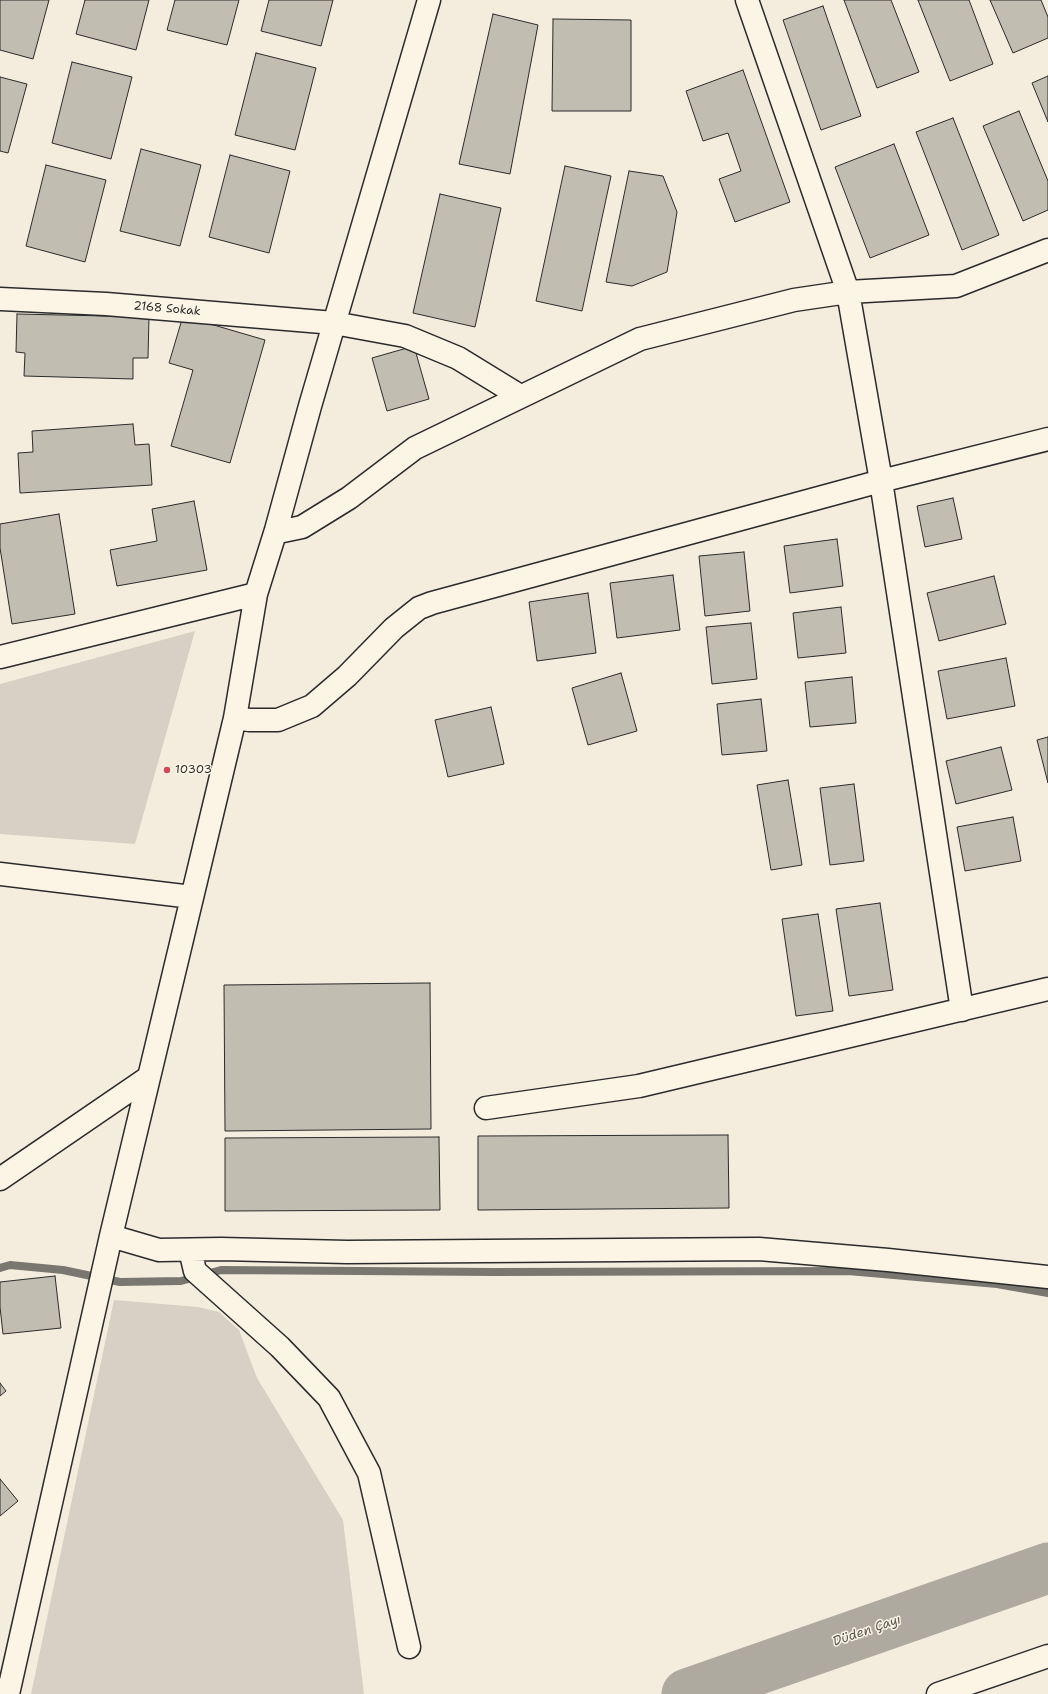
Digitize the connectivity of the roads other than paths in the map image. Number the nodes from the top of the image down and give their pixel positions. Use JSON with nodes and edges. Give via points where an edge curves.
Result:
{"nodes":[{"id":1,"x":429,"y":0,"type":"edge"},
{"id":2,"x":747,"y":0,"type":"edge"},
{"id":3,"x":1048,"y":250,"type":"edge"},
{"id":4,"x":848,"y":292,"type":"junction"},
{"id":5,"x":0,"y":299,"type":"edge"},
{"id":6,"x":334,"y":323,"type":"junction"},
{"id":7,"x":520,"y":396,"type":"junction"},
{"id":8,"x":1048,"y":438,"type":"edge"},
{"id":9,"x":881,"y":480,"type":"junction"},
{"id":10,"x":276,"y":530,"type":"junction"},
{"id":11,"x":256,"y":594,"type":"junction"},
{"id":12,"x":0,"y":657,"type":"edge"},
{"id":13,"x":235,"y":718,"type":"junction"},
{"id":14,"x":0,"y":874,"type":"edge"},
{"id":15,"x":192,"y":897,"type":"junction"},
{"id":16,"x":1048,"y":989,"type":"edge"},
{"id":17,"x":962,"y":1010,"type":"junction"},
{"id":18,"x":148,"y":1077,"type":"junction"},
{"id":19,"x":486,"y":1108,"type":"dead end"},
{"id":20,"x":0,"y":1179,"type":"edge"},
{"id":21,"x":110,"y":1242,"type":"junction"},
{"id":22,"x":190,"y":1250,"type":"junction"},
{"id":23,"x":1048,"y":1277,"type":"edge"},
{"id":24,"x":409,"y":1647,"type":"dead end"},
{"id":25,"x":1048,"y":1656,"type":"edge"},
{"id":26,"x":8,"y":1694,"type":"edge"},
{"id":27,"x":938,"y":1694,"type":"edge"}],
"edges":[{"from":1,"to":6,"type":"street"},
{"from":2,"to":4,"type":"street"},
{"from":3,"to":4,"type":"street","via":[[956,286]]},
{"from":4,"to":7,"type":"street","via":[[794,300],[640,338]]},
{"from":4,"to":9,"type":"street"},
{"from":5,"to":6,"type":"street","name":"2168 Sokak","via":[[106,304]]},
{"from":6,"to":7,"type":"street","name":"2168 Sokak","via":[[405,336],[458,358]]},
{"from":6,"to":10,"type":"street"},
{"from":7,"to":10,"type":"street","via":[[415,448],[349,498],[302,527]]},
{"from":8,"to":9,"type":"street"},
{"from":9,"to":13,"type":"street","via":[[432,602],[419,608],[394,628],[347,676],[312,706],[278,720]]},
{"from":9,"to":17,"type":"street"},
{"from":10,"to":11,"type":"street"},
{"from":11,"to":12,"type":"street"},
{"from":11,"to":13,"type":"street"},
{"from":13,"to":15,"type":"street"},
{"from":14,"to":15,"type":"street"},
{"from":15,"to":18,"type":"street"},
{"from":16,"to":17,"type":"street"},
{"from":17,"to":19,"type":"street","via":[[639,1086]]},
{"from":18,"to":20,"type":"street"},
{"from":18,"to":21,"type":"street"},
{"from":21,"to":22,"type":"street","via":[[159,1250]]},
{"from":21,"to":26,"type":"street"},
{"from":22,"to":23,"type":"street","via":[[347,1252],[759,1249]]},
{"from":22,"to":24,"type":"street","via":[[195,1271],[280,1347],[329,1398],[369,1473]]},
{"from":25,"to":27,"type":"street"}]}
